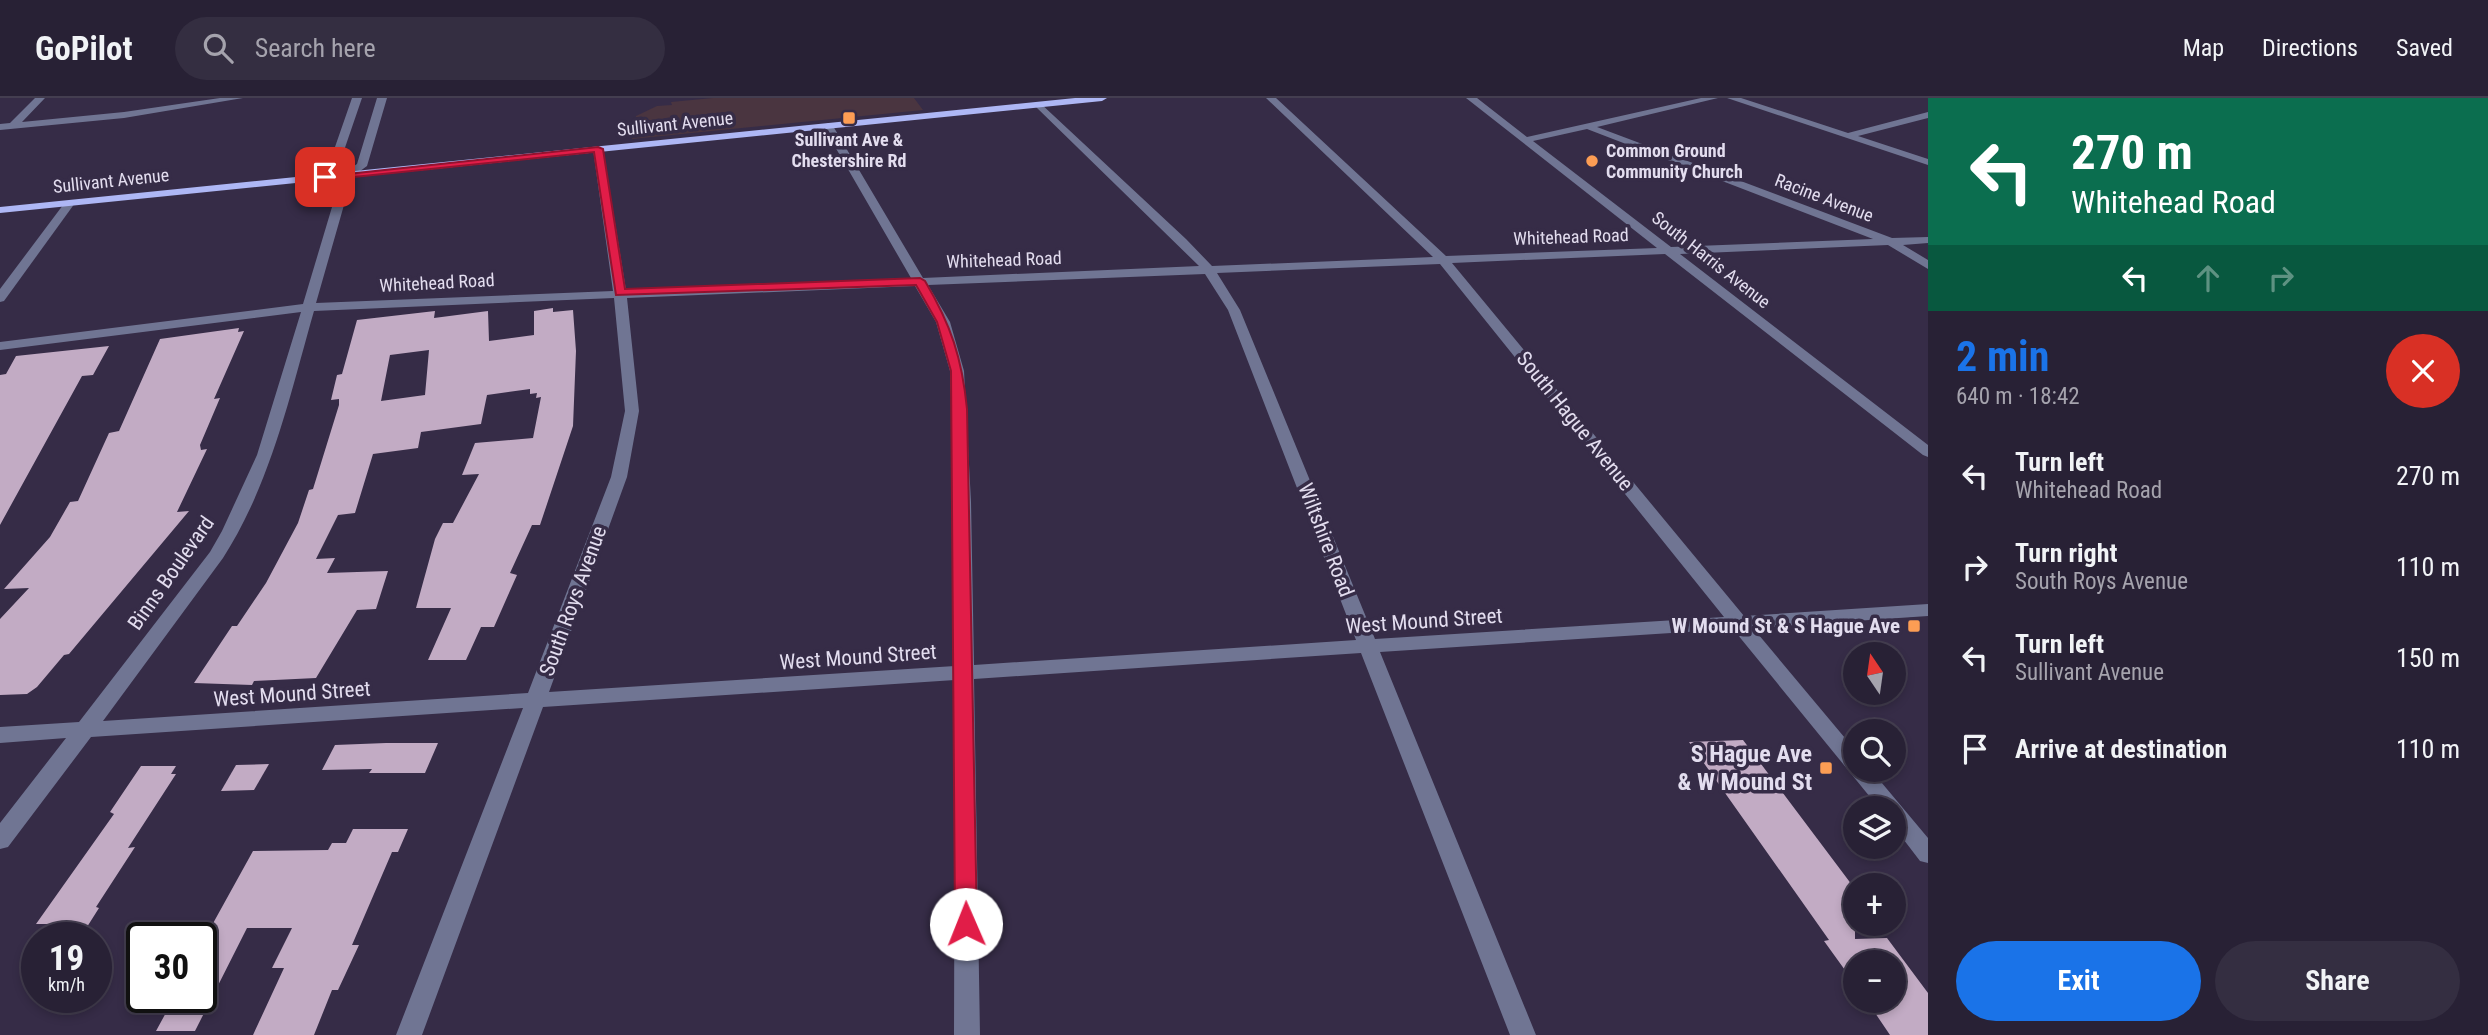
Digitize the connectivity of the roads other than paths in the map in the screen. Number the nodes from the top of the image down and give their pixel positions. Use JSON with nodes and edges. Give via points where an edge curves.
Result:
{"nodes":[{"id":1,"x":40,"y":98,"type":"edge"},
{"id":2,"x":238,"y":98,"type":"edge"},
{"id":3,"x":357,"y":98,"type":"edge"},
{"id":4,"x":382,"y":98,"type":"edge"},
{"id":5,"x":1102,"y":98,"type":"edge"},
{"id":6,"x":1271,"y":98,"type":"edge"},
{"id":7,"x":1471,"y":98,"type":"edge"},
{"id":8,"x":1713,"y":98,"type":"edge"},
{"id":9,"x":1732,"y":98,"type":"edge"},
{"id":10,"x":1057,"y":100,"type":"edge"},
{"id":11,"x":1039,"y":104,"type":"junction"},
{"id":12,"x":1928,"y":115,"type":"edge"},
{"id":13,"x":13,"y":126,"type":"junction"},
{"id":14,"x":828,"y":126,"type":"junction"},
{"id":15,"x":0,"y":127,"type":"edge"},
{"id":16,"x":1587,"y":127,"type":"junction"},
{"id":17,"x":1847,"y":136,"type":"junction"},
{"id":18,"x":0,"y":139,"type":"edge"},
{"id":19,"x":1525,"y":140,"type":"junction"},
{"id":20,"x":598,"y":149,"type":"junction"},
{"id":21,"x":1928,"y":162,"type":"edge"},
{"id":22,"x":346,"y":175,"type":"junction"},
{"id":23,"x":70,"y":203,"type":"junction"},
{"id":24,"x":0,"y":210,"type":"edge"},
{"id":25,"x":1928,"y":240,"type":"edge"},
{"id":26,"x":1889,"y":241,"type":"junction"},
{"id":27,"x":1668,"y":250,"type":"junction"},
{"id":28,"x":1442,"y":259,"type":"junction"},
{"id":29,"x":1928,"y":265,"type":"edge"},
{"id":30,"x":1208,"y":269,"type":"junction"},
{"id":31,"x":920,"y":281,"type":"junction"},
{"id":32,"x":620,"y":293,"type":"junction"},
{"id":33,"x":0,"y":298,"type":"edge"},
{"id":34,"x":307,"y":307,"type":"junction"},
{"id":35,"x":0,"y":346,"type":"edge"},
{"id":36,"x":1928,"y":452,"type":"edge"},
{"id":37,"x":1928,"y":610,"type":"edge"},
{"id":38,"x":1739,"y":623,"type":"junction"},
{"id":39,"x":1368,"y":647,"type":"junction"},
{"id":40,"x":964,"y":673,"type":"junction"},
{"id":41,"x":536,"y":701,"type":"junction"},
{"id":42,"x":85,"y":729,"type":"junction"},
{"id":43,"x":0,"y":735,"type":"edge"},
{"id":44,"x":1843,"y":750,"type":"edge"},
{"id":45,"x":1869,"y":782,"type":"edge"},
{"id":46,"x":1880,"y":796,"type":"edge"},
{"id":47,"x":1906,"y":827,"type":"edge"},
{"id":48,"x":0,"y":840,"type":"edge"},
{"id":49,"x":1928,"y":854,"type":"edge"},
{"id":50,"x":409,"y":1035,"type":"edge"},
{"id":51,"x":967,"y":1035,"type":"edge"},
{"id":52,"x":1523,"y":1035,"type":"edge"}],
"edges":[{"from":1,"to":13,"type":"street"},
{"from":2,"to":13,"type":"street"},
{"from":3,"to":22,"type":"street","via":[[332,170]]},
{"from":4,"to":22,"type":"street","name":"Binns Boulevard","via":[[362,166]]},
{"from":5,"to":10,"type":"main road","name":"Sullivant Avenue"},
{"from":6,"to":28,"type":"street","name":"South Hague Avenue"},
{"from":7,"to":19,"type":"street","name":"South Harris Avenue"},
{"from":8,"to":16,"type":"street"},
{"from":9,"to":17,"type":"street"},
{"from":10,"to":11,"type":"main road","name":"Sullivant Avenue"},
{"from":11,"to":14,"type":"main road","name":"Sullivant Avenue"},
{"from":11,"to":30,"type":"street","name":"Wiltshire Road"},
{"from":12,"to":17,"type":"street"},
{"from":13,"to":15,"type":"street"},
{"from":13,"to":18,"type":"street"},
{"from":14,"to":20,"type":"main road","name":"Sullivant Avenue"},
{"from":14,"to":31,"type":"street"},
{"from":16,"to":19,"type":"street"},
{"from":16,"to":26,"type":"street","name":"Racine Avenue"},
{"from":17,"to":21,"type":"street"},
{"from":19,"to":27,"type":"street","name":"South Harris Avenue"},
{"from":20,"to":22,"type":"main road","name":"Sullivant Avenue"},
{"from":20,"to":32,"type":"street","name":"South Roys Avenue"},
{"from":22,"to":23,"type":"main road","name":"Sullivant Avenue"},
{"from":22,"to":34,"type":"street","name":"Binns Boulevard"},
{"from":23,"to":24,"type":"main road","name":"Sullivant Avenue"},
{"from":23,"to":33,"type":"street"},
{"from":25,"to":26,"type":"street","name":"Whitehead Road"},
{"from":26,"to":27,"type":"street","name":"Whitehead Road"},
{"from":26,"to":29,"type":"street","name":"Racine Avenue"},
{"from":27,"to":28,"type":"street","name":"Whitehead Road"},
{"from":27,"to":36,"type":"street","name":"South Harris Avenue"},
{"from":28,"to":30,"type":"street","name":"Whitehead Road"},
{"from":28,"to":38,"type":"street","name":"South Hague Avenue"},
{"from":30,"to":31,"type":"street","name":"Whitehead Road"},
{"from":30,"to":39,"type":"street","name":"Wiltshire Road","via":[[1234,310]]},
{"from":31,"to":32,"type":"street","name":"Whitehead Road"},
{"from":31,"to":40,"type":"street","via":[[943,322],[957,371]]},
{"from":32,"to":34,"type":"street","name":"Whitehead Road"},
{"from":32,"to":41,"type":"street","name":"South Roys Avenue","via":[[632,411],[627,443],[619,477]]},
{"from":34,"to":35,"type":"street","name":"Whitehead Road"},
{"from":34,"to":42,"type":"street","name":"Binns Boulevard","via":[[265,455],[230,531]]},
{"from":37,"to":38,"type":"street","name":"West Mound Street"},
{"from":38,"to":39,"type":"street","name":"West Mound Street"},
{"from":38,"to":44,"type":"street","name":"South Hague Avenue"},
{"from":39,"to":40,"type":"street","name":"West Mound Street"},
{"from":39,"to":52,"type":"street","name":"Wiltshire Road"},
{"from":40,"to":41,"type":"street","name":"West Mound Street"},
{"from":40,"to":51,"type":"street"},
{"from":41,"to":42,"type":"street","name":"West Mound Street"},
{"from":41,"to":50,"type":"street","name":"South Roys Avenue"},
{"from":42,"to":43,"type":"street","name":"West Mound Street"},
{"from":42,"to":48,"type":"street","name":"Binns Boulevard"},
{"from":45,"to":46,"type":"street"},
{"from":47,"to":49,"type":"street"}]}
